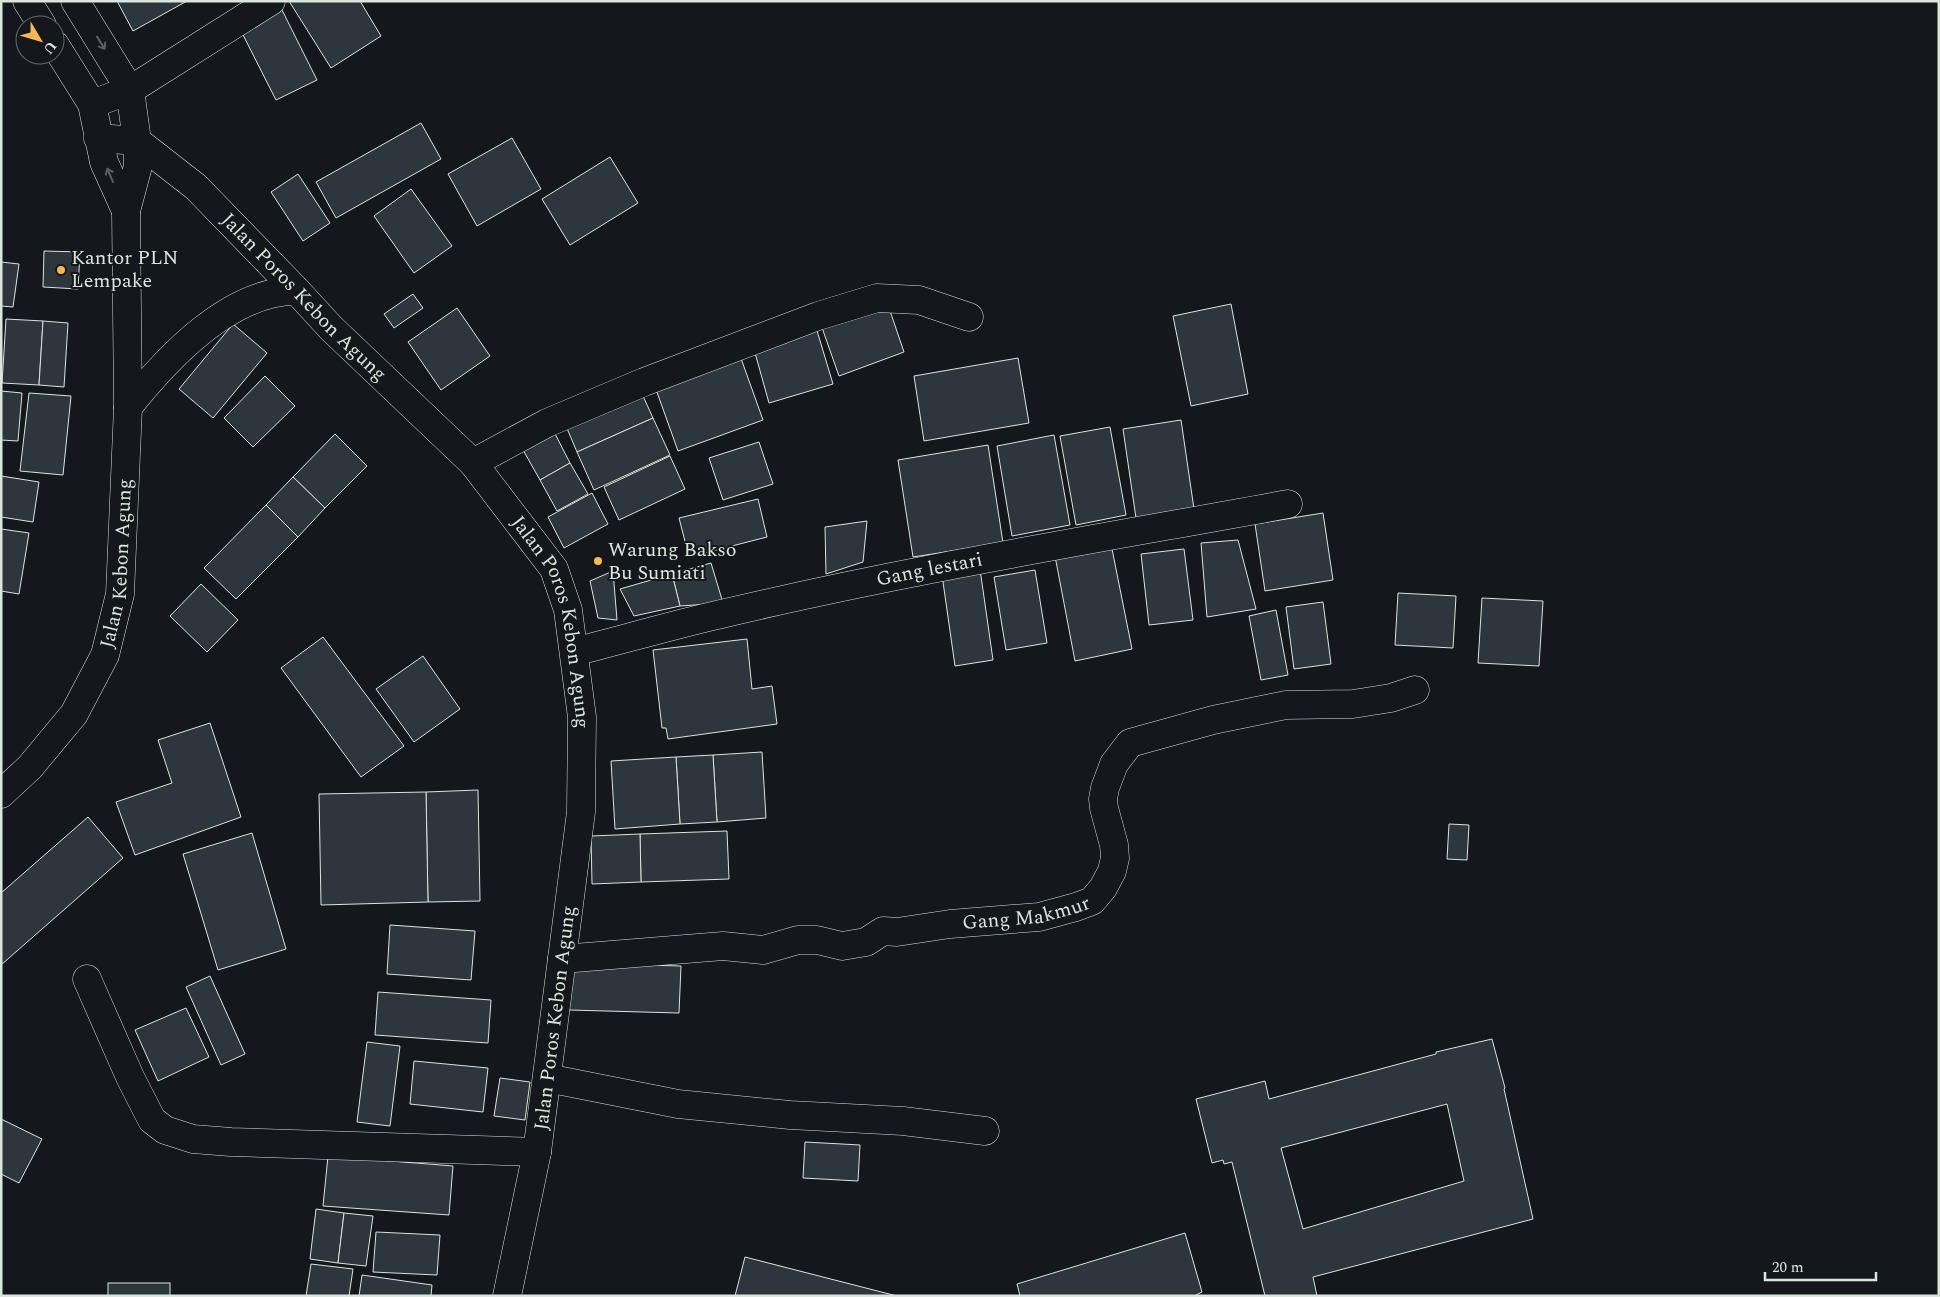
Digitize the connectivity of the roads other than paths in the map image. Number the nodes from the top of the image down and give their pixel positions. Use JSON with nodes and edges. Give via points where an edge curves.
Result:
{"nodes":[{"id":1,"x":27,"y":1,"type":"edge"},
{"id":2,"x":75,"y":1,"type":"edge"},
{"id":3,"x":271,"y":1,"type":"edge"},
{"id":4,"x":36,"y":15,"type":"edge"},
{"id":5,"x":65,"y":61,"type":"edge"},
{"id":6,"x":130,"y":90,"type":"junction"},
{"id":7,"x":92,"y":104,"type":"junction"},
{"id":8,"x":98,"y":138,"type":"junction"},
{"id":9,"x":137,"y":141,"type":"junction"},
{"id":10,"x":126,"y":211,"type":"junction"},
{"id":11,"x":297,"y":291,"type":"junction"},
{"id":12,"x":969,"y":317,"type":"dead end"},
{"id":13,"x":128,"y":407,"type":"junction"},
{"id":14,"x":473,"y":463,"type":"junction"},
{"id":15,"x":1288,"y":504,"type":"dead end"},
{"id":16,"x":574,"y":652,"type":"junction"},
{"id":17,"x":1415,"y":690,"type":"dead end"},
{"id":18,"x":1,"y":794,"type":"edge"},
{"id":19,"x":562,"y":959,"type":"junction"},
{"id":20,"x":87,"y":979,"type":"dead end"},
{"id":21,"x":547,"y":1078,"type":"junction"},
{"id":22,"x":985,"y":1131,"type":"dead end"},
{"id":23,"x":537,"y":1152,"type":"junction"},
{"id":24,"x":507,"y":1296,"type":"edge"}],
"edges":[{"from":1,"to":4,"type":"main road"},
{"from":2,"to":6,"type":"main road","one_way":true},
{"from":3,"to":6,"type":"main road"},
{"from":5,"to":7,"type":"main road"},
{"from":6,"to":7,"type":"main road"},
{"from":6,"to":9,"type":"main road"},
{"from":7,"to":8,"type":"main road"},
{"from":8,"to":9,"type":"main road"},
{"from":10,"to":8,"type":"main road","one_way":true,"via":[[104,162]]},
{"from":9,"to":10,"type":"main road","via":[[138,166]]},
{"from":9,"to":11,"type":"main road","name":"Jalan Poros Kebon Agung","via":[[196,187]]},
{"from":10,"to":13,"type":"main road","name":"Jalan Kebon Agung"},
{"from":11,"to":13,"type":"main road","via":[[273,293],[221,317],[178,351]]},
{"from":11,"to":14,"type":"main road","name":"Jalan Poros Kebon Agung","via":[[331,328]]},
{"from":12,"to":14,"type":"main road","via":[[919,300],[876,298],[818,316],[644,382],[547,423]]},
{"from":13,"to":18,"type":"main road","name":"Jalan Kebon Agung","via":[[120,594],[105,656],[74,714],[30,767]]},
{"from":14,"to":16,"type":"main road","name":"Jalan Poros Kebon Agung","via":[[554,570],[568,610]]},
{"from":15,"to":16,"type":"main road","name":"Gang lestari","via":[[856,585],[716,615]]},
{"from":16,"to":19,"type":"main road","name":"Jalan Poros Kebon Agung","via":[[582,717],[581,812]]},
{"from":17,"to":19,"type":"main road","name":"Gang Makmur","via":[[1391,698],[1353,704],[1286,705],[1212,720],[1130,743],[1114,764],[1103,799],[1114,845],[1112,871],[1092,901],[1076,907],[1039,916],[883,931],[866,942],[842,946],[817,940],[798,940],[763,950],[723,946]]},
{"from":19,"to":21,"type":"main road","name":"Jalan Poros Kebon Agung"},
{"from":20,"to":23,"type":"main road","via":[[152,1120],[165,1130],[192,1139],[231,1142]]},
{"from":21,"to":22,"type":"main road","via":[[678,1104],[790,1115],[903,1120]]},
{"from":21,"to":23,"type":"main road","name":"Jalan Poros Kebon Agung"},
{"from":23,"to":24,"type":"main road","name":"Jalan Poros Kebon Agung"}]}
